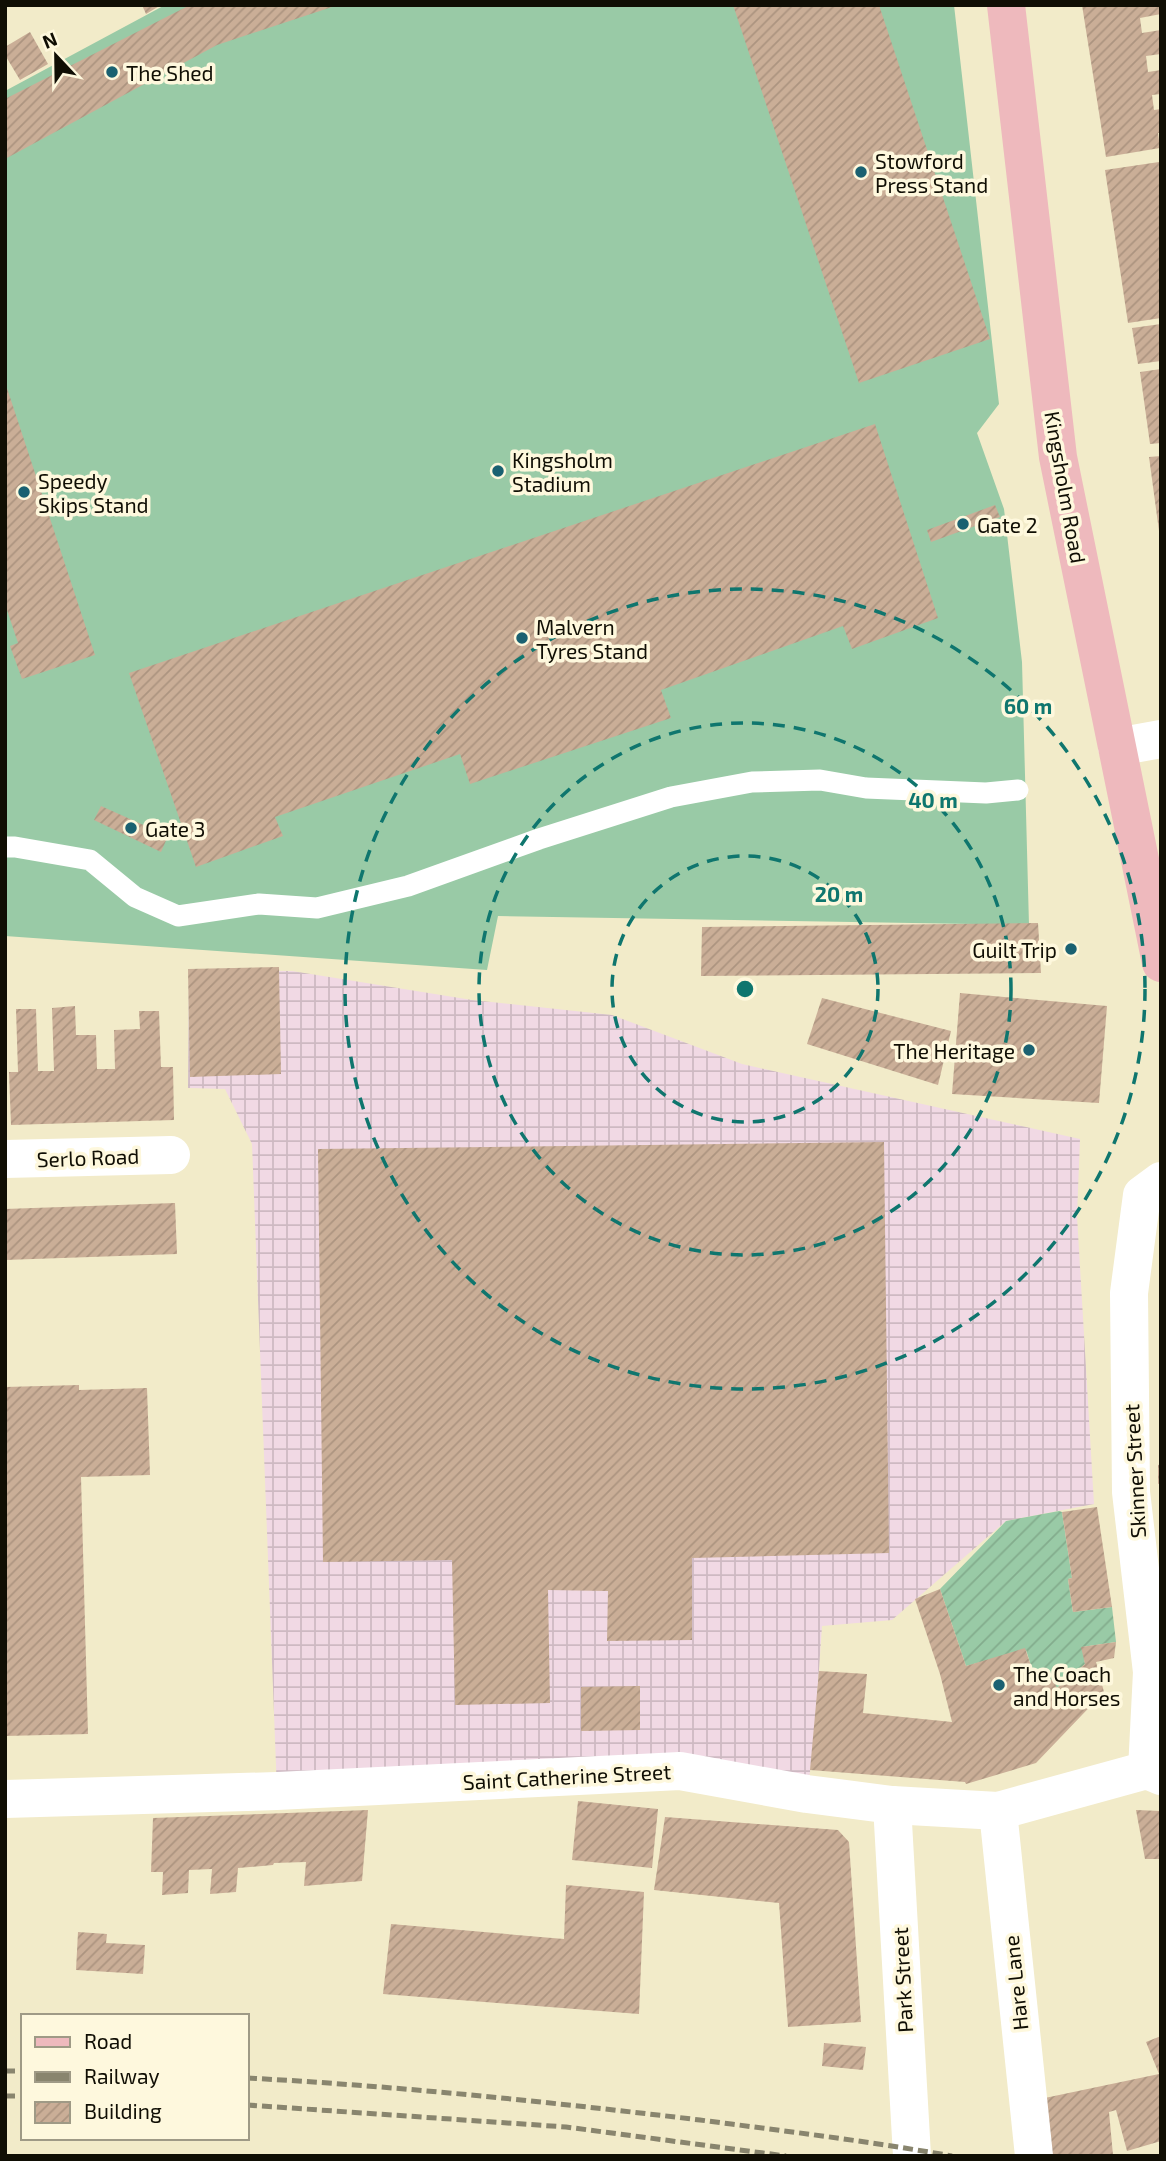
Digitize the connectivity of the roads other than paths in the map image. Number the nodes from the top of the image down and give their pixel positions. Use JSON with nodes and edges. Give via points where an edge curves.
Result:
{"nodes":[{"id":1,"x":1006,"y":5,"type":"edge"},
{"id":2,"x":1161,"y":739,"type":"edge"},
{"id":3,"x":1116,"y":747,"type":"junction"},
{"id":4,"x":1018,"y":790,"type":"dead end"},
{"id":5,"x":5,"y":848,"type":"edge"},
{"id":6,"x":1161,"y":963,"type":"edge"},
{"id":7,"x":171,"y":1155,"type":"dead end"},
{"id":8,"x":5,"y":1159,"type":"edge"},
{"id":9,"x":1161,"y":1181,"type":"edge"},
{"id":10,"x":1154,"y":1773,"type":"edge"},
{"id":11,"x":5,"y":1798,"type":"edge"},
{"id":12,"x":892,"y":1805,"type":"junction"},
{"id":13,"x":998,"y":1811,"type":"junction"},
{"id":14,"x":912,"y":2156,"type":"edge"},
{"id":15,"x":1034,"y":2156,"type":"edge"}],
"edges":[{"from":1,"to":3,"type":"main road","name":"Kingsholm Road","via":[[1058,457]]},
{"from":2,"to":3,"type":"street"},
{"from":3,"to":6,"type":"main road","name":"Kingsholm Road"},
{"from":4,"to":5,"type":"lane","via":[[866,788],[820,779],[752,782],[671,797],[408,886],[317,908],[259,904],[178,916],[135,897],[90,860]]},
{"from":7,"to":8,"type":"street","name":"Serlo Road"},
{"from":9,"to":10,"type":"street","name":"Skinner Street","via":[[1142,1195],[1129,1293],[1131,1492],[1152,1672]]},
{"from":10,"to":13,"type":"street","name":"Saint Catherine Street"},
{"from":11,"to":12,"type":"street","name":"Saint Catherine Street","via":[[277,1791],[680,1771]]},
{"from":12,"to":13,"type":"street","name":"Saint Catherine Street"},
{"from":12,"to":14,"type":"street","name":"Park Street"},
{"from":13,"to":15,"type":"street","name":"Hare Lane"}]}
